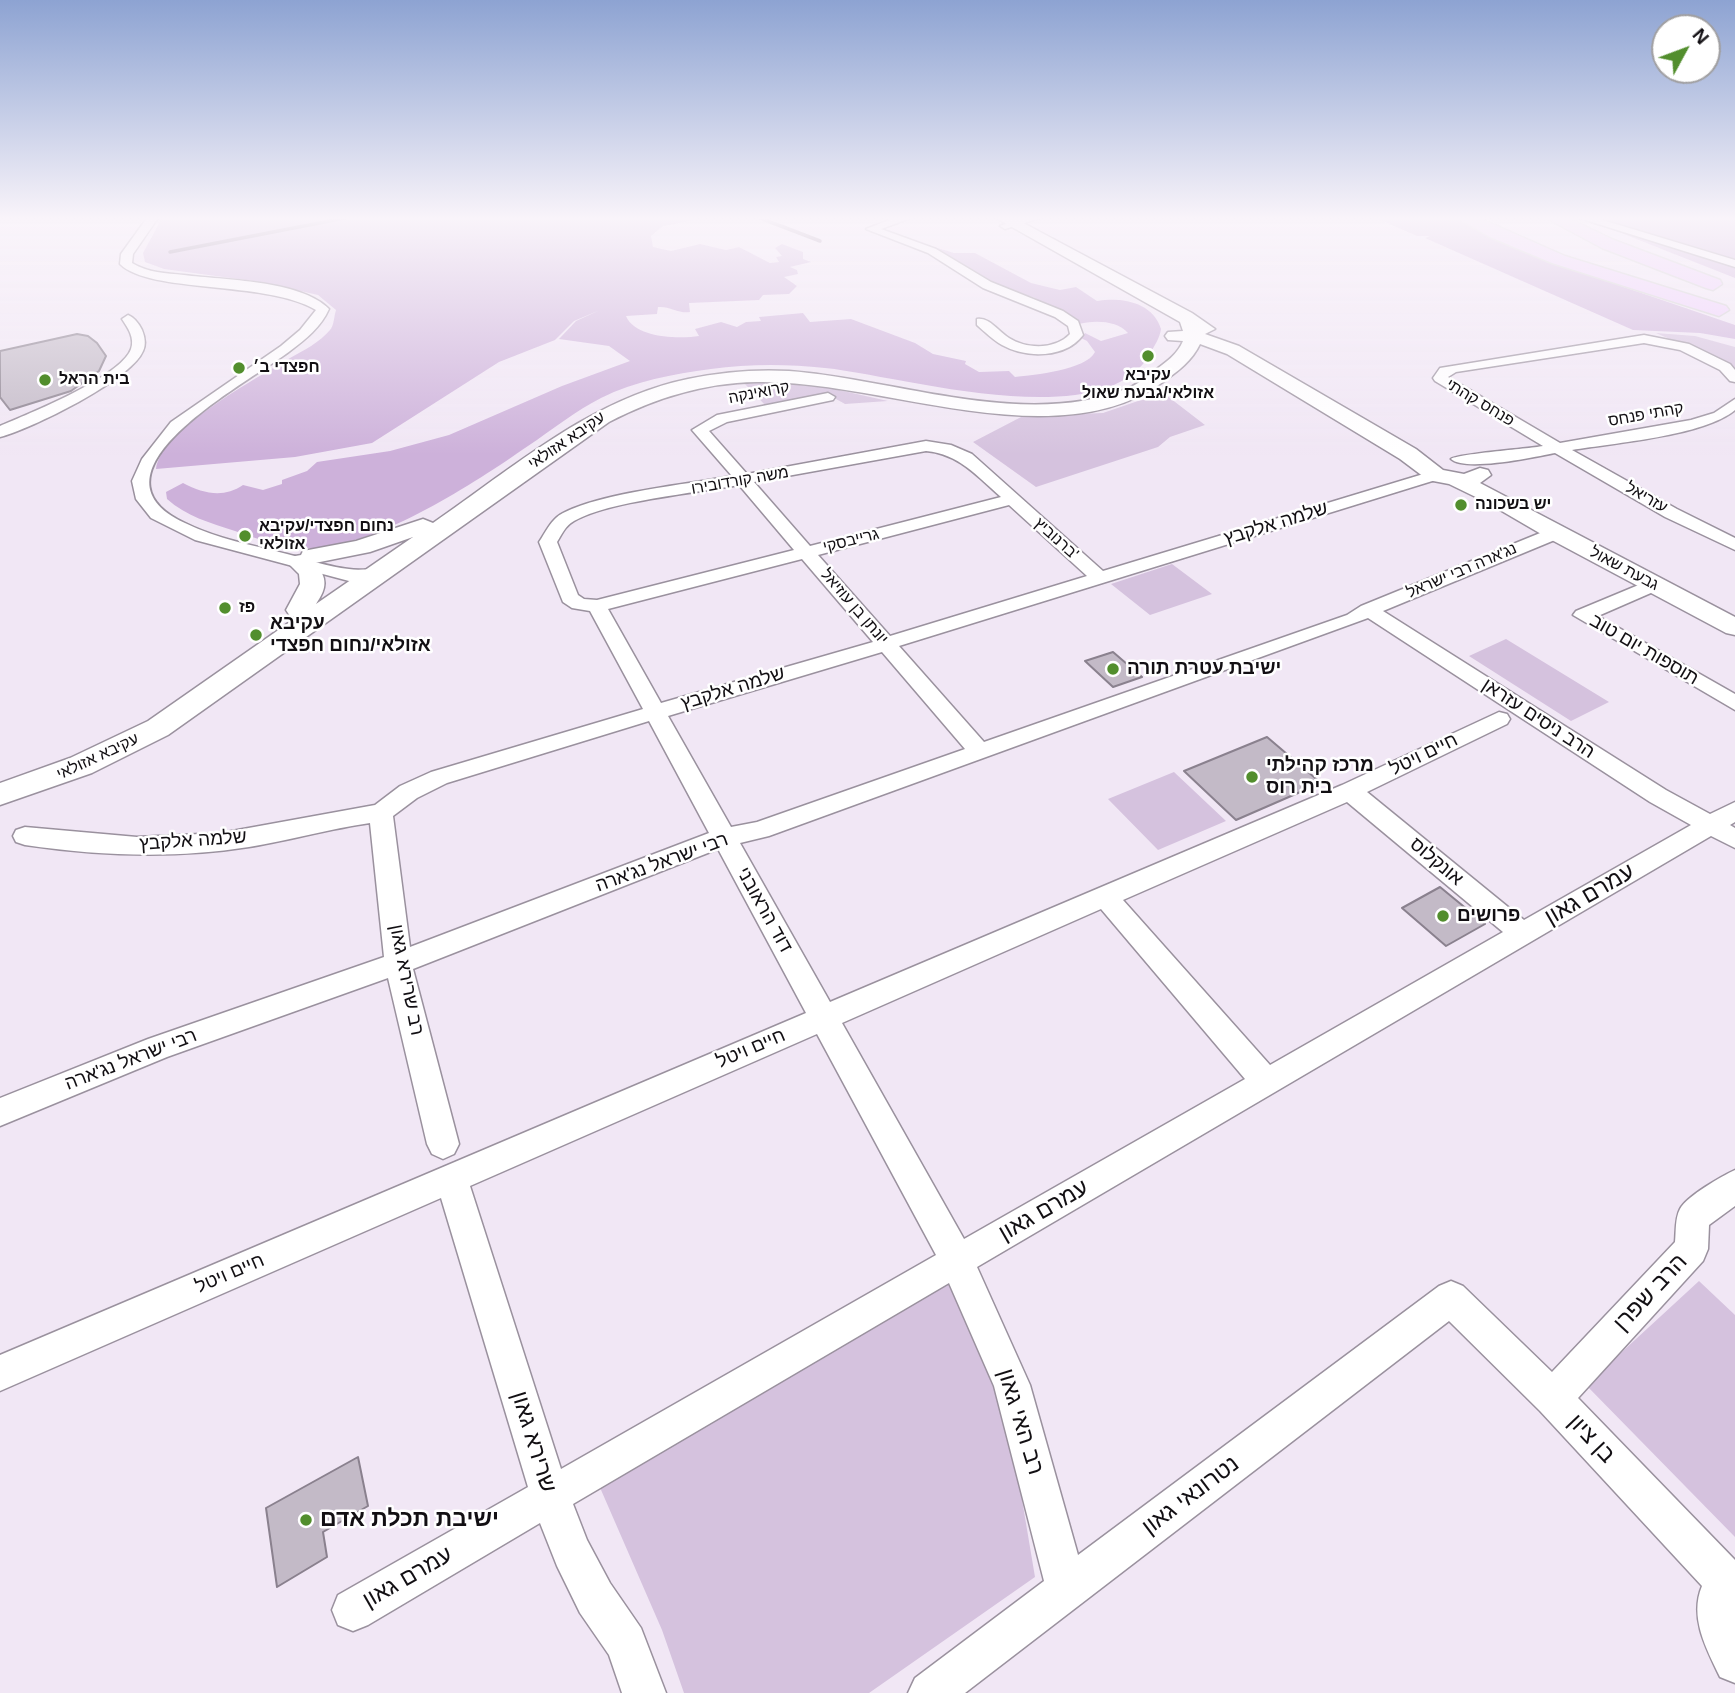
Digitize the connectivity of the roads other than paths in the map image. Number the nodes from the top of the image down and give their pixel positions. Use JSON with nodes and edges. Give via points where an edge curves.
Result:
{"nodes":[{"id":1,"x":295,"y":297,"type":"edge"},
{"id":2,"x":1017,"y":297,"type":"edge"},
{"id":3,"x":1138,"y":297,"type":"edge"},
{"id":4,"x":1149,"y":297,"type":"edge"},
{"id":5,"x":1685,"y":297,"type":"edge"},
{"id":6,"x":1692,"y":297,"type":"edge"},
{"id":7,"x":1700,"y":297,"type":"edge"},
{"id":8,"x":1730,"y":310,"type":"edge"},
{"id":9,"x":1186,"y":317,"type":"junction"},
{"id":10,"x":128,"y":319,"type":"dead end"},
{"id":11,"x":981,"y":322,"type":"dead end"},
{"id":12,"x":1185,"y":343,"type":"junction"},
{"id":13,"x":1241,"y":357,"type":"junction"},
{"id":14,"x":1735,"y":378,"type":"edge"},
{"id":15,"x":828,"y":397,"type":"dead end"},
{"id":16,"x":1735,"y":404,"type":"edge"},
{"id":17,"x":1345,"y":416,"type":"junction"},
{"id":18,"x":1374,"y":422,"type":"junction"},
{"id":19,"x":700,"y":430,"type":"joint"},
{"id":20,"x":0,"y":432,"type":"edge"},
{"id":21,"x":1559,"y":448,"type":"junction"},
{"id":22,"x":1507,"y":457,"type":"junction"},
{"id":23,"x":1456,"y":469,"type":"junction"},
{"id":24,"x":744,"y":481,"type":"junction"},
{"id":25,"x":1013,"y":499,"type":"junction"},
{"id":26,"x":423,"y":526,"type":"junction"},
{"id":27,"x":1556,"y":533,"type":"junction"},
{"id":28,"x":1735,"y":545,"type":"edge"},
{"id":29,"x":807,"y":552,"type":"junction"},
{"id":30,"x":305,"y":559,"type":"junction"},
{"id":31,"x":362,"y":572,"type":"junction"},
{"id":32,"x":1100,"y":578,"type":"junction"},
{"id":33,"x":1653,"y":585,"type":"junction"},
{"id":34,"x":597,"y":606,"type":"junction"},
{"id":35,"x":299,"y":610,"type":"junction"},
{"id":36,"x":1368,"y":610,"type":"junction"},
{"id":37,"x":1735,"y":627,"type":"edge"},
{"id":38,"x":886,"y":644,"type":"junction"},
{"id":39,"x":1735,"y":702,"type":"edge"},
{"id":40,"x":654,"y":713,"type":"junction"},
{"id":41,"x":1499,"y":719,"type":"dead end"},
{"id":42,"x":980,"y":752,"type":"junction"},
{"id":43,"x":0,"y":777,"type":"edge"},
{"id":44,"x":1350,"y":791,"type":"junction"},
{"id":45,"x":0,"y":794,"type":"edge"},
{"id":46,"x":1735,"y":811,"type":"edge"},
{"id":47,"x":381,"y":813,"type":"junction"},
{"id":48,"x":1722,"y":832,"type":"edge"},
{"id":49,"x":25,"y":836,"type":"dead end"},
{"id":50,"x":724,"y":837,"type":"junction"},
{"id":51,"x":1105,"y":896,"type":"junction"},
{"id":52,"x":1523,"y":934,"type":"junction"},
{"id":53,"x":398,"y":963,"type":"junction"},
{"id":54,"x":823,"y":1018,"type":"junction"},
{"id":55,"x":1266,"y":1082,"type":"junction"},
{"id":56,"x":0,"y":1112,"type":"edge"},
{"id":57,"x":447,"y":1161,"type":"junction"},
{"id":58,"x":1735,"y":1186,"type":"edge"},
{"id":59,"x":957,"y":1261,"type":"junction"},
{"id":60,"x":1451,"y":1298,"type":"joint"},
{"id":61,"x":0,"y":1373,"type":"edge"},
{"id":62,"x":1553,"y":1398,"type":"junction"},
{"id":63,"x":550,"y":1496,"type":"junction"},
{"id":64,"x":1731,"y":1582,"type":"edge"},
{"id":65,"x":1067,"y":1590,"type":"junction"},
{"id":66,"x":353,"y":1610,"type":"dead end"},
{"id":67,"x":1735,"y":1662,"type":"edge"},
{"id":68,"x":644,"y":1693,"type":"edge"},
{"id":69,"x":930,"y":1693,"type":"edge"}],
"edges":[{"from":1,"to":30,"type":"street","via":[[323,309],[315,325],[171,429],[141,476],[140,488],[162,517],[197,535],[269,555]]},
{"from":2,"to":11,"type":"street","via":[[1074,324],[1077,335],[1073,341],[1028,349],[1008,344]]},
{"from":3,"to":12,"type":"street","via":[[1163,311]]},
{"from":4,"to":9,"type":"street"},
{"from":5,"to":8,"type":"main road"},
{"from":6,"to":8,"type":"main road"},
{"from":7,"to":8,"type":"main road"},
{"from":9,"to":12,"type":"street","via":[[1192,326]]},
{"from":9,"to":13,"type":"street"},
{"from":10,"to":20,"type":"street","via":[[136,327],[139,343],[127,365],[79,395]]},
{"from":12,"to":13,"type":"street","name":"גבעת שאול"},
{"from":12,"to":13,"type":"street","via":[[1202,353]]},
{"from":12,"to":26,"type":"street","name":"עקיבא אזולאי","via":[[1132,386],[1073,402],[1016,403],[801,371],[729,372],[665,383],[597,410]]},
{"from":12,"to":31,"type":"street","name":"עקיבא אזולאי","via":[[1159,380],[1124,399],[1056,410],[984,405],[804,377],[733,378],[668,388],[603,415]]},
{"from":13,"to":17,"type":"street","name":"גבעת שאול"},
{"from":13,"to":18,"type":"street","name":"גבעת שאול","via":[[1309,384]]},
{"from":14,"to":21,"type":"street","name":"פנחס קהתי","via":[[1708,357],[1653,340],[1453,368],[1440,378]]},
{"from":15,"to":19,"type":"street","name":"קרואינקה","via":[[722,418]]},
{"from":16,"to":21,"type":"street","name":"קהתי פנחס","via":[[1719,416],[1693,424]]},
{"from":17,"to":18,"type":"street"},
{"from":17,"to":23,"type":"street","name":"גבעת שאול"},
{"from":18,"to":23,"type":"street","name":"גבעת שאול"},
{"from":19,"to":24,"type":"street","name":"יונתן בן עוזיאל"},
{"from":21,"to":22,"type":"street","name":"פנחס קהתי"},
{"from":21,"to":28,"type":"street","name":"עזריאל"},
{"from":22,"to":23,"type":"street","name":"פנחס קהתי"},
{"from":22,"to":23,"type":"street","name":"פנחס קהתי"},
{"from":23,"to":27,"type":"street","name":"גבעת שאול"},
{"from":23,"to":32,"type":"street","name":"שלמה אלקבץ"},
{"from":24,"to":25,"type":"street","name":"משה קורדובירו","via":[[937,446],[966,457]]},
{"from":24,"to":29,"type":"street","name":"יונתן בן עוזיאל"},
{"from":24,"to":34,"type":"street","name":"משה קורדובירו","via":[[606,504],[568,517],[548,542],[550,551],[570,598]]},
{"from":25,"to":29,"type":"street","name":"גרייבסקי"},
{"from":25,"to":32,"type":"street","name":"ברנוביץ'"},
{"from":26,"to":30,"type":"street","via":[[361,547]]},
{"from":26,"to":31,"type":"street","name":"עקיבא אזולאי"},
{"from":27,"to":33,"type":"street","name":"גבעת שאול"},
{"from":27,"to":36,"type":"street","name":"נג'ארה רבי ישראל"},
{"from":29,"to":34,"type":"street","name":"גרייבסקי"},
{"from":29,"to":38,"type":"street","name":"יונתן בן עוזיאל"},
{"from":30,"to":31,"type":"street"},
{"from":30,"to":35,"type":"street","via":[[315,581]]},
{"from":31,"to":35,"type":"street","name":"עקיבא אזולאי"},
{"from":31,"to":45,"type":"street","name":"עקיבא אזולאי","via":[[158,728],[99,759]]},
{"from":32,"to":38,"type":"street","name":"שלמה אלקבץ"},
{"from":33,"to":37,"type":"street","name":"גבעת שאול"},
{"from":33,"to":39,"type":"street","name":"תוספות יום טוב","via":[[1583,615]]},
{"from":34,"to":40,"type":"street","name":"דוד הראובני"},
{"from":35,"to":43,"type":"street","name":"עקיבא אזולאי","via":[[132,727],[58,760]]},
{"from":36,"to":42,"type":"street","name":"רבי ישראל נג'ארה"},
{"from":36,"to":48,"type":"street","name":"הרב ניסים עזראן","via":[[1658,796]]},
{"from":38,"to":40,"type":"street","name":"שלמה אלקבץ"},
{"from":38,"to":42,"type":"street","name":"יונתן בן עוזיאל"},
{"from":40,"to":47,"type":"street","name":"שלמה אלקבץ","via":[[426,782]]},
{"from":40,"to":50,"type":"street","name":"דוד הראובני"},
{"from":41,"to":44,"type":"street","name":"חיים ויטל"},
{"from":42,"to":50,"type":"street","name":"רבי ישראל נג'ארה","via":[[760,830]]},
{"from":44,"to":51,"type":"street","name":"חיים ויטל"},
{"from":44,"to":52,"type":"street","name":"אונקלוס"},
{"from":46,"to":48,"type":"street","name":"עמרם גאון"},
{"from":47,"to":49,"type":"street","name":"שלמה אלקבץ","via":[[249,838],[171,846],[102,845]]},
{"from":47,"to":53,"type":"street","name":"רב שרירא גאון"},
{"from":48,"to":52,"type":"street","name":"עמרם גאון"},
{"from":50,"to":53,"type":"street","name":"רבי ישראל נג'ארה"},
{"from":50,"to":54,"type":"street","name":"דוד הראובני"},
{"from":51,"to":54,"type":"street","name":"חיים ויטל"},
{"from":51,"to":55,"type":"street"},
{"from":52,"to":55,"type":"street","name":"עמרם גאון"},
{"from":53,"to":56,"type":"street","name":"רבי ישראל נג'ארה","via":[[158,1048]]},
{"from":53,"to":57,"type":"street","name":"רב שרירא גאון"},
{"from":54,"to":57,"type":"street","name":"חיים ויטל"},
{"from":54,"to":59,"type":"street","name":"דוד הראובני"},
{"from":55,"to":59,"type":"street","name":"עמרם גאון"},
{"from":57,"to":61,"type":"street","name":"חיים ויטל"},
{"from":57,"to":63,"type":"street","name":"שרירא גאון"},
{"from":58,"to":62,"type":"street","name":"הרב שפרן","via":[[1693,1217],[1691,1249]]},
{"from":59,"to":63,"type":"street","name":"עמרם גאון"},
{"from":59,"to":65,"type":"street","name":"רב האי גאון","via":[[1012,1385]]},
{"from":60,"to":62,"type":"street","name":"בן ציון"},
{"from":60,"to":65,"type":"street","name":"נטרונאי גאון"},
{"from":62,"to":64,"type":"street","name":"בן ציון"},
{"from":63,"to":66,"type":"street","name":"עמרם גאון"},
{"from":63,"to":68,"type":"street","name":"שרירא גאון","via":[[571,1552],[626,1643]]},
{"from":64,"to":67,"type":"street","via":[[1719,1597],[1717,1618]]},
{"from":65,"to":69,"type":"street","name":"נטרונאי גאון"}]}
